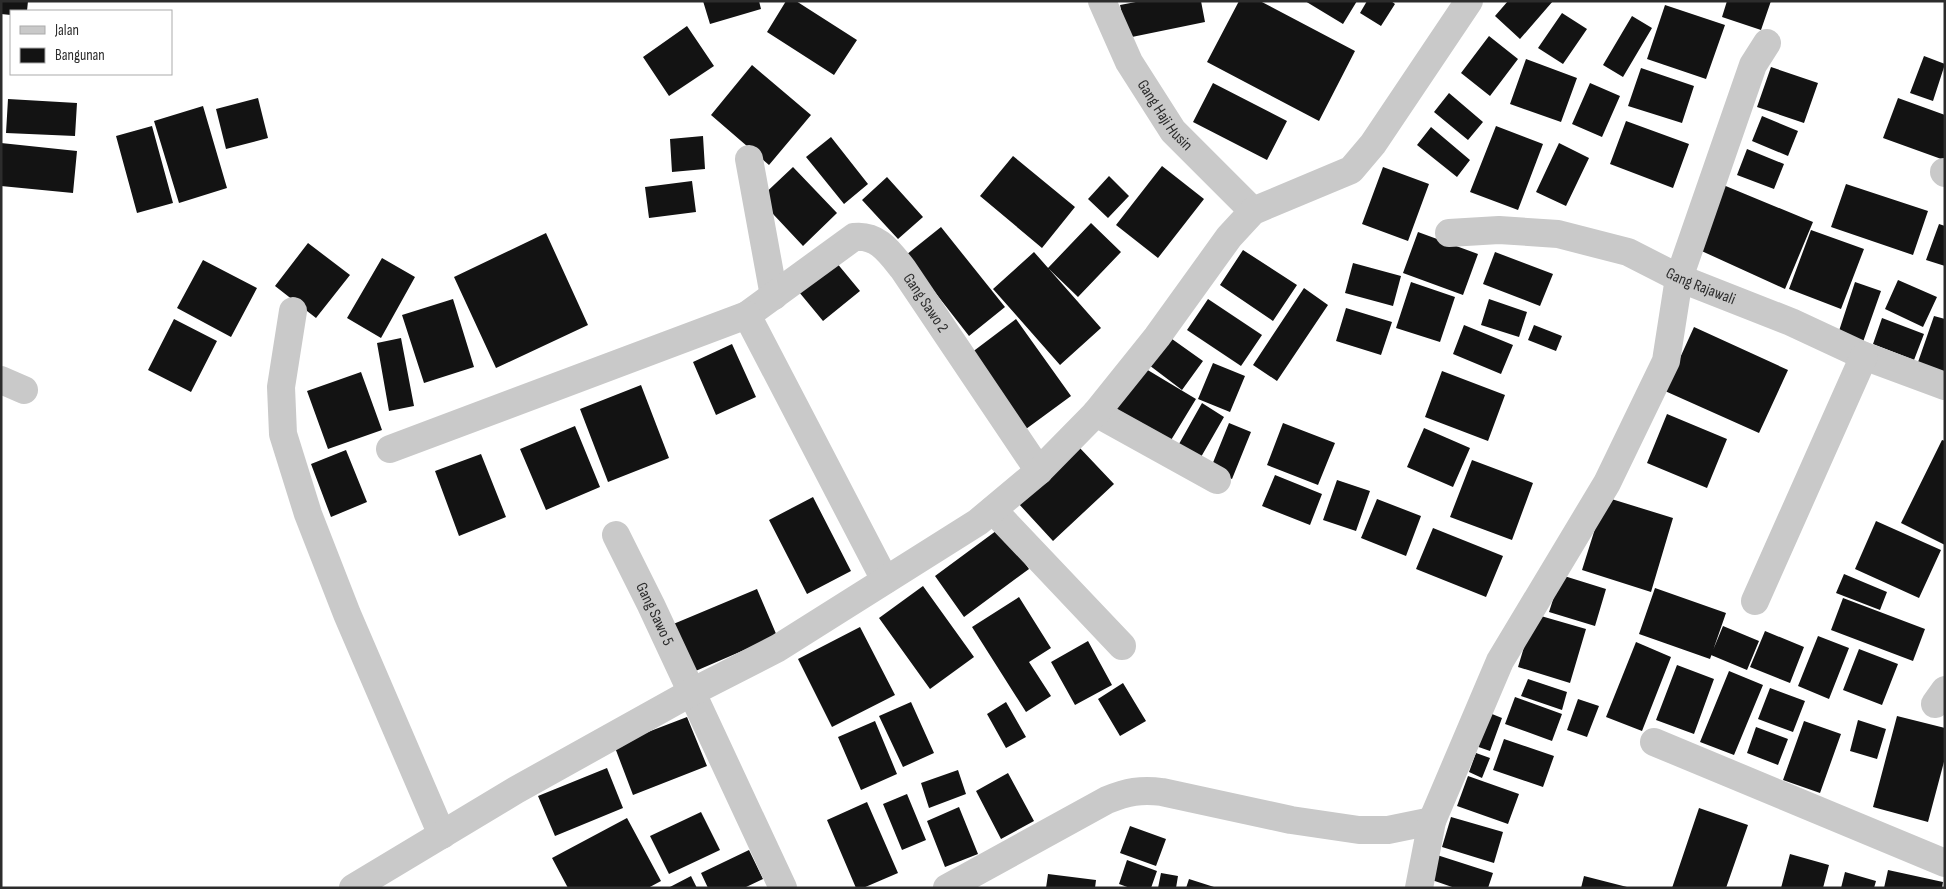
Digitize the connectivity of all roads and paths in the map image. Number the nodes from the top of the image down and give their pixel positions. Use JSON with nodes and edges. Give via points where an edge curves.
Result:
{"nodes":[{"id":1,"x":1102,"y":1,"type":"edge"},
{"id":2,"x":1469,"y":1,"type":"edge"},
{"id":3,"x":1767,"y":43,"type":"dead end"},
{"id":4,"x":749,"y":159,"type":"dead end"},
{"id":5,"x":1253,"y":211,"type":"junction"},
{"id":6,"x":1449,"y":233,"type":"dead end"},
{"id":7,"x":1679,"y":278,"type":"junction"},
{"id":8,"x":774,"y":296,"type":"junction"},
{"id":9,"x":292,"y":311,"type":"dead end"},
{"id":10,"x":748,"y":315,"type":"junction"},
{"id":11,"x":1864,"y":356,"type":"junction"},
{"id":12,"x":1945,"y":386,"type":"edge"},
{"id":13,"x":1096,"y":413,"type":"junction"},
{"id":14,"x":390,"y":449,"type":"dead end"},
{"id":15,"x":1039,"y":471,"type":"junction"},
{"id":16,"x":1217,"y":480,"type":"dead end"},
{"id":17,"x":992,"y":510,"type":"junction"},
{"id":18,"x":616,"y":535,"type":"dead end"},
{"id":19,"x":885,"y":580,"type":"junction"},
{"id":20,"x":1755,"y":602,"type":"dead end"},
{"id":21,"x":1122,"y":646,"type":"dead end"},
{"id":22,"x":692,"y":692,"type":"junction"},
{"id":23,"x":1654,"y":742,"type":"dead end"},
{"id":24,"x":1432,"y":821,"type":"junction"},
{"id":25,"x":442,"y":835,"type":"junction"},
{"id":26,"x":1945,"y":863,"type":"edge"},
{"id":27,"x":353,"y":888,"type":"edge"},
{"id":28,"x":783,"y":888,"type":"edge"},
{"id":29,"x":947,"y":888,"type":"edge"},
{"id":30,"x":1419,"y":888,"type":"edge"}],
"edges":[{"from":1,"to":5,"type":"street","name":"Gang Haji Husin","via":[[1129,62],[1173,130]]},
{"from":2,"to":5,"type":"street","via":[[1374,144],[1351,170]]},
{"from":3,"to":7,"type":"street","via":[[1753,64]]},
{"from":4,"to":8,"type":"street"},
{"from":5,"to":13,"type":"street","via":[[1229,237],[1157,337]]},
{"from":6,"to":7,"type":"street","name":"Gang Rajawali","via":[[1499,230],[1558,234],[1628,252]]},
{"from":7,"to":11,"type":"street","name":"Gang Rajawali","via":[[1791,322]]},
{"from":7,"to":24,"type":"street","via":[[1666,361],[1607,483],[1500,661]]},
{"from":8,"to":10,"type":"street","name":"Gang Sawo 2"},
{"from":8,"to":15,"type":"street","name":"Gang Sawo 2","via":[[854,237],[870,238],[885,247]]},
{"from":9,"to":25,"type":"street","via":[[280,387],[283,434],[306,508],[347,614]]},
{"from":10,"to":14,"type":"street","name":"Gang Sawo 2"},
{"from":10,"to":19,"type":"street"},
{"from":11,"to":12,"type":"street","name":"Gang Rajawali"},
{"from":11,"to":20,"type":"street"},
{"from":13,"to":15,"type":"street"},
{"from":13,"to":16,"type":"street"},
{"from":15,"to":17,"type":"street"},
{"from":17,"to":19,"type":"street"},
{"from":17,"to":21,"type":"street"},
{"from":18,"to":22,"type":"street","name":"Gang Sawo 5"},
{"from":19,"to":22,"type":"street","via":[[778,648]]},
{"from":22,"to":25,"type":"street"},
{"from":22,"to":28,"type":"street","name":"Gang Sawo 5"},
{"from":23,"to":26,"type":"street"},
{"from":24,"to":29,"type":"street","via":[[1388,830],[1359,830],[1291,820],[1162,792],[1126,792]]},
{"from":24,"to":30,"type":"street"},
{"from":25,"to":27,"type":"street"}]}
